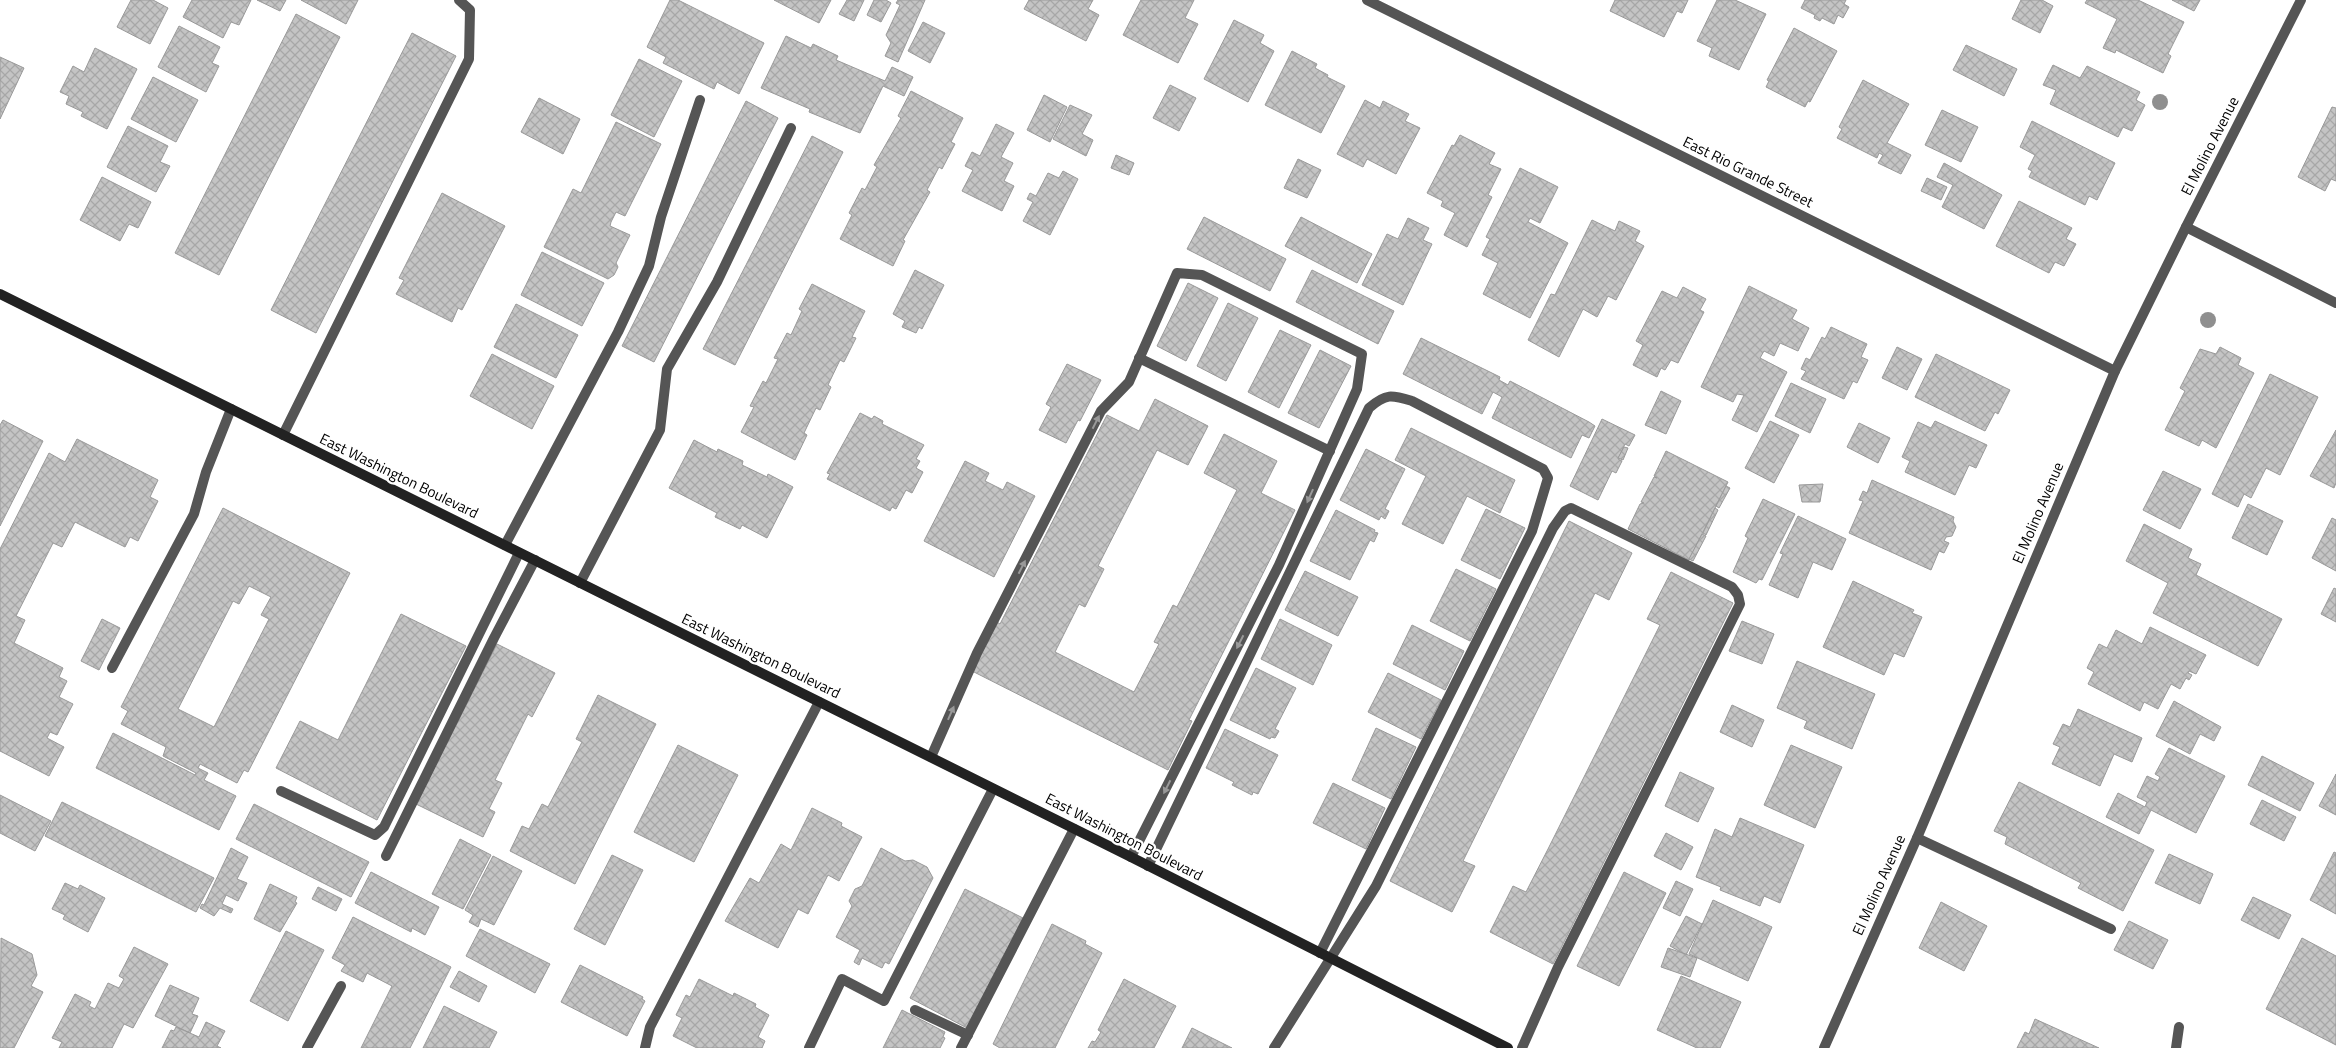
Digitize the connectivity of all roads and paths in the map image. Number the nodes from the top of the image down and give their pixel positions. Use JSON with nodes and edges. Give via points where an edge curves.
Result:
{"nodes":[{"id":1,"x":459,"y":0,"type":"edge"},
{"id":2,"x":1367,"y":0,"type":"edge"},
{"id":3,"x":2301,"y":0,"type":"edge"},
{"id":4,"x":700,"y":100,"type":"dead end"},
{"id":5,"x":791,"y":128,"type":"dead end"},
{"id":6,"x":2186,"y":227,"type":"junction"},
{"id":7,"x":0,"y":294,"type":"edge"},
{"id":8,"x":2336,"y":303,"type":"edge"},
{"id":9,"x":1139,"y":358,"type":"junction"},
{"id":10,"x":2115,"y":371,"type":"junction"},
{"id":11,"x":231,"y":409,"type":"junction"},
{"id":12,"x":283,"y":435,"type":"junction"},
{"id":13,"x":1330,"y":451,"type":"junction"},
{"id":14,"x":505,"y":545,"type":"junction"},
{"id":15,"x":519,"y":553,"type":"junction"},
{"id":16,"x":535,"y":560,"type":"junction"},
{"id":17,"x":580,"y":583,"type":"junction"},
{"id":18,"x":112,"y":668,"type":"dead end"},
{"id":19,"x":819,"y":702,"type":"junction"},
{"id":20,"x":931,"y":757,"type":"junction"},
{"id":21,"x":993,"y":788,"type":"junction"},
{"id":22,"x":281,"y":791,"type":"dead end"},
{"id":23,"x":1074,"y":829,"type":"junction"},
{"id":24,"x":1917,"y":838,"type":"junction"},
{"id":25,"x":386,"y":856,"type":"dead end"},
{"id":26,"x":1131,"y":857,"type":"junction"},
{"id":27,"x":1148,"y":866,"type":"junction"},
{"id":28,"x":2110,"y":929,"type":"dead end"},
{"id":29,"x":1320,"y":953,"type":"junction"},
{"id":30,"x":1330,"y":958,"type":"junction"},
{"id":31,"x":341,"y":986,"type":"dead end"},
{"id":32,"x":915,"y":1010,"type":"dead end"},
{"id":33,"x":2179,"y":1027,"type":"dead end"},
{"id":34,"x":968,"y":1035,"type":"junction"},
{"id":35,"x":307,"y":1048,"type":"edge"},
{"id":36,"x":645,"y":1048,"type":"edge"},
{"id":37,"x":809,"y":1048,"type":"edge"},
{"id":38,"x":961,"y":1048,"type":"edge"},
{"id":39,"x":1274,"y":1048,"type":"edge"},
{"id":40,"x":1508,"y":1048,"type":"edge"},
{"id":41,"x":1522,"y":1048,"type":"edge"},
{"id":42,"x":1824,"y":1048,"type":"edge"},
{"id":43,"x":2176,"y":1048,"type":"edge"}],
"edges":[{"from":1,"to":12,"type":"street","via":[[470,10],[469,59]]},
{"from":2,"to":10,"type":"street","name":"East Rio Grande Street"},
{"from":3,"to":6,"type":"street","name":"El Molino Avenue"},
{"from":4,"to":14,"type":"street","via":[[660,217],[649,266],[618,332]]},
{"from":5,"to":17,"type":"street","via":[[717,282],[667,369],[660,430]]},
{"from":6,"to":8,"type":"street"},
{"from":6,"to":10,"type":"street","name":"El Molino Avenue"},
{"from":7,"to":11,"type":"main road","name":"East Washington Boulevard"},
{"from":9,"to":13,"type":"street"},
{"from":9,"to":13,"type":"street","via":[[1177,273],[1202,275],[1362,354],[1357,389]]},
{"from":20,"to":9,"type":"street","one_way":true,"via":[[977,653],[1101,411],[1129,382]]},
{"from":10,"to":24,"type":"street","name":"El Molino Avenue"},
{"from":11,"to":12,"type":"main road","name":"East Washington Boulevard"},
{"from":11,"to":18,"type":"street","via":[[206,472],[194,514]]},
{"from":12,"to":14,"type":"main road","name":"East Washington Boulevard"},
{"from":13,"to":26,"type":"street","one_way":true,"via":[[1279,565]]},
{"from":14,"to":15,"type":"main road","name":"East Washington Boulevard"},
{"from":15,"to":16,"type":"main road","name":"East Washington Boulevard"},
{"from":15,"to":22,"type":"street","via":[[384,827],[375,835]]},
{"from":16,"to":17,"type":"main road","name":"East Washington Boulevard"},
{"from":16,"to":25,"type":"street"},
{"from":17,"to":19,"type":"main road","name":"East Washington Boulevard"},
{"from":19,"to":20,"type":"main road","name":"East Washington Boulevard"},
{"from":19,"to":36,"type":"street","via":[[650,1027]]},
{"from":20,"to":21,"type":"main road","name":"East Washington Boulevard"},
{"from":21,"to":23,"type":"main road","name":"East Washington Boulevard"},
{"from":21,"to":37,"type":"street","via":[[884,1001],[842,979]]},
{"from":23,"to":26,"type":"main road","name":"East Washington Boulevard"},
{"from":23,"to":34,"type":"street"},
{"from":24,"to":28,"type":"street"},
{"from":24,"to":42,"type":"street","name":"El Molino Avenue"},
{"from":26,"to":27,"type":"main road","name":"East Washington Boulevard"},
{"from":27,"to":29,"type":"main road","name":"East Washington Boulevard"},
{"from":27,"to":29,"type":"street","via":[[1369,408],[1380,398],[1393,396],[1412,401],[1543,468],[1548,478],[1532,531]]},
{"from":29,"to":30,"type":"main road","name":"East Washington Boulevard"},
{"from":30,"to":39,"type":"street"},
{"from":30,"to":40,"type":"main road","name":"East Washington Boulevard"},
{"from":30,"to":41,"type":"street","via":[[1376,886],[1553,528],[1565,511],[1570,508],[1578,511],[1732,586],[1740,604],[1558,968]]},
{"from":31,"to":35,"type":"street"},
{"from":32,"to":34,"type":"street"},
{"from":33,"to":43,"type":"street"},
{"from":34,"to":38,"type":"street"}]}
